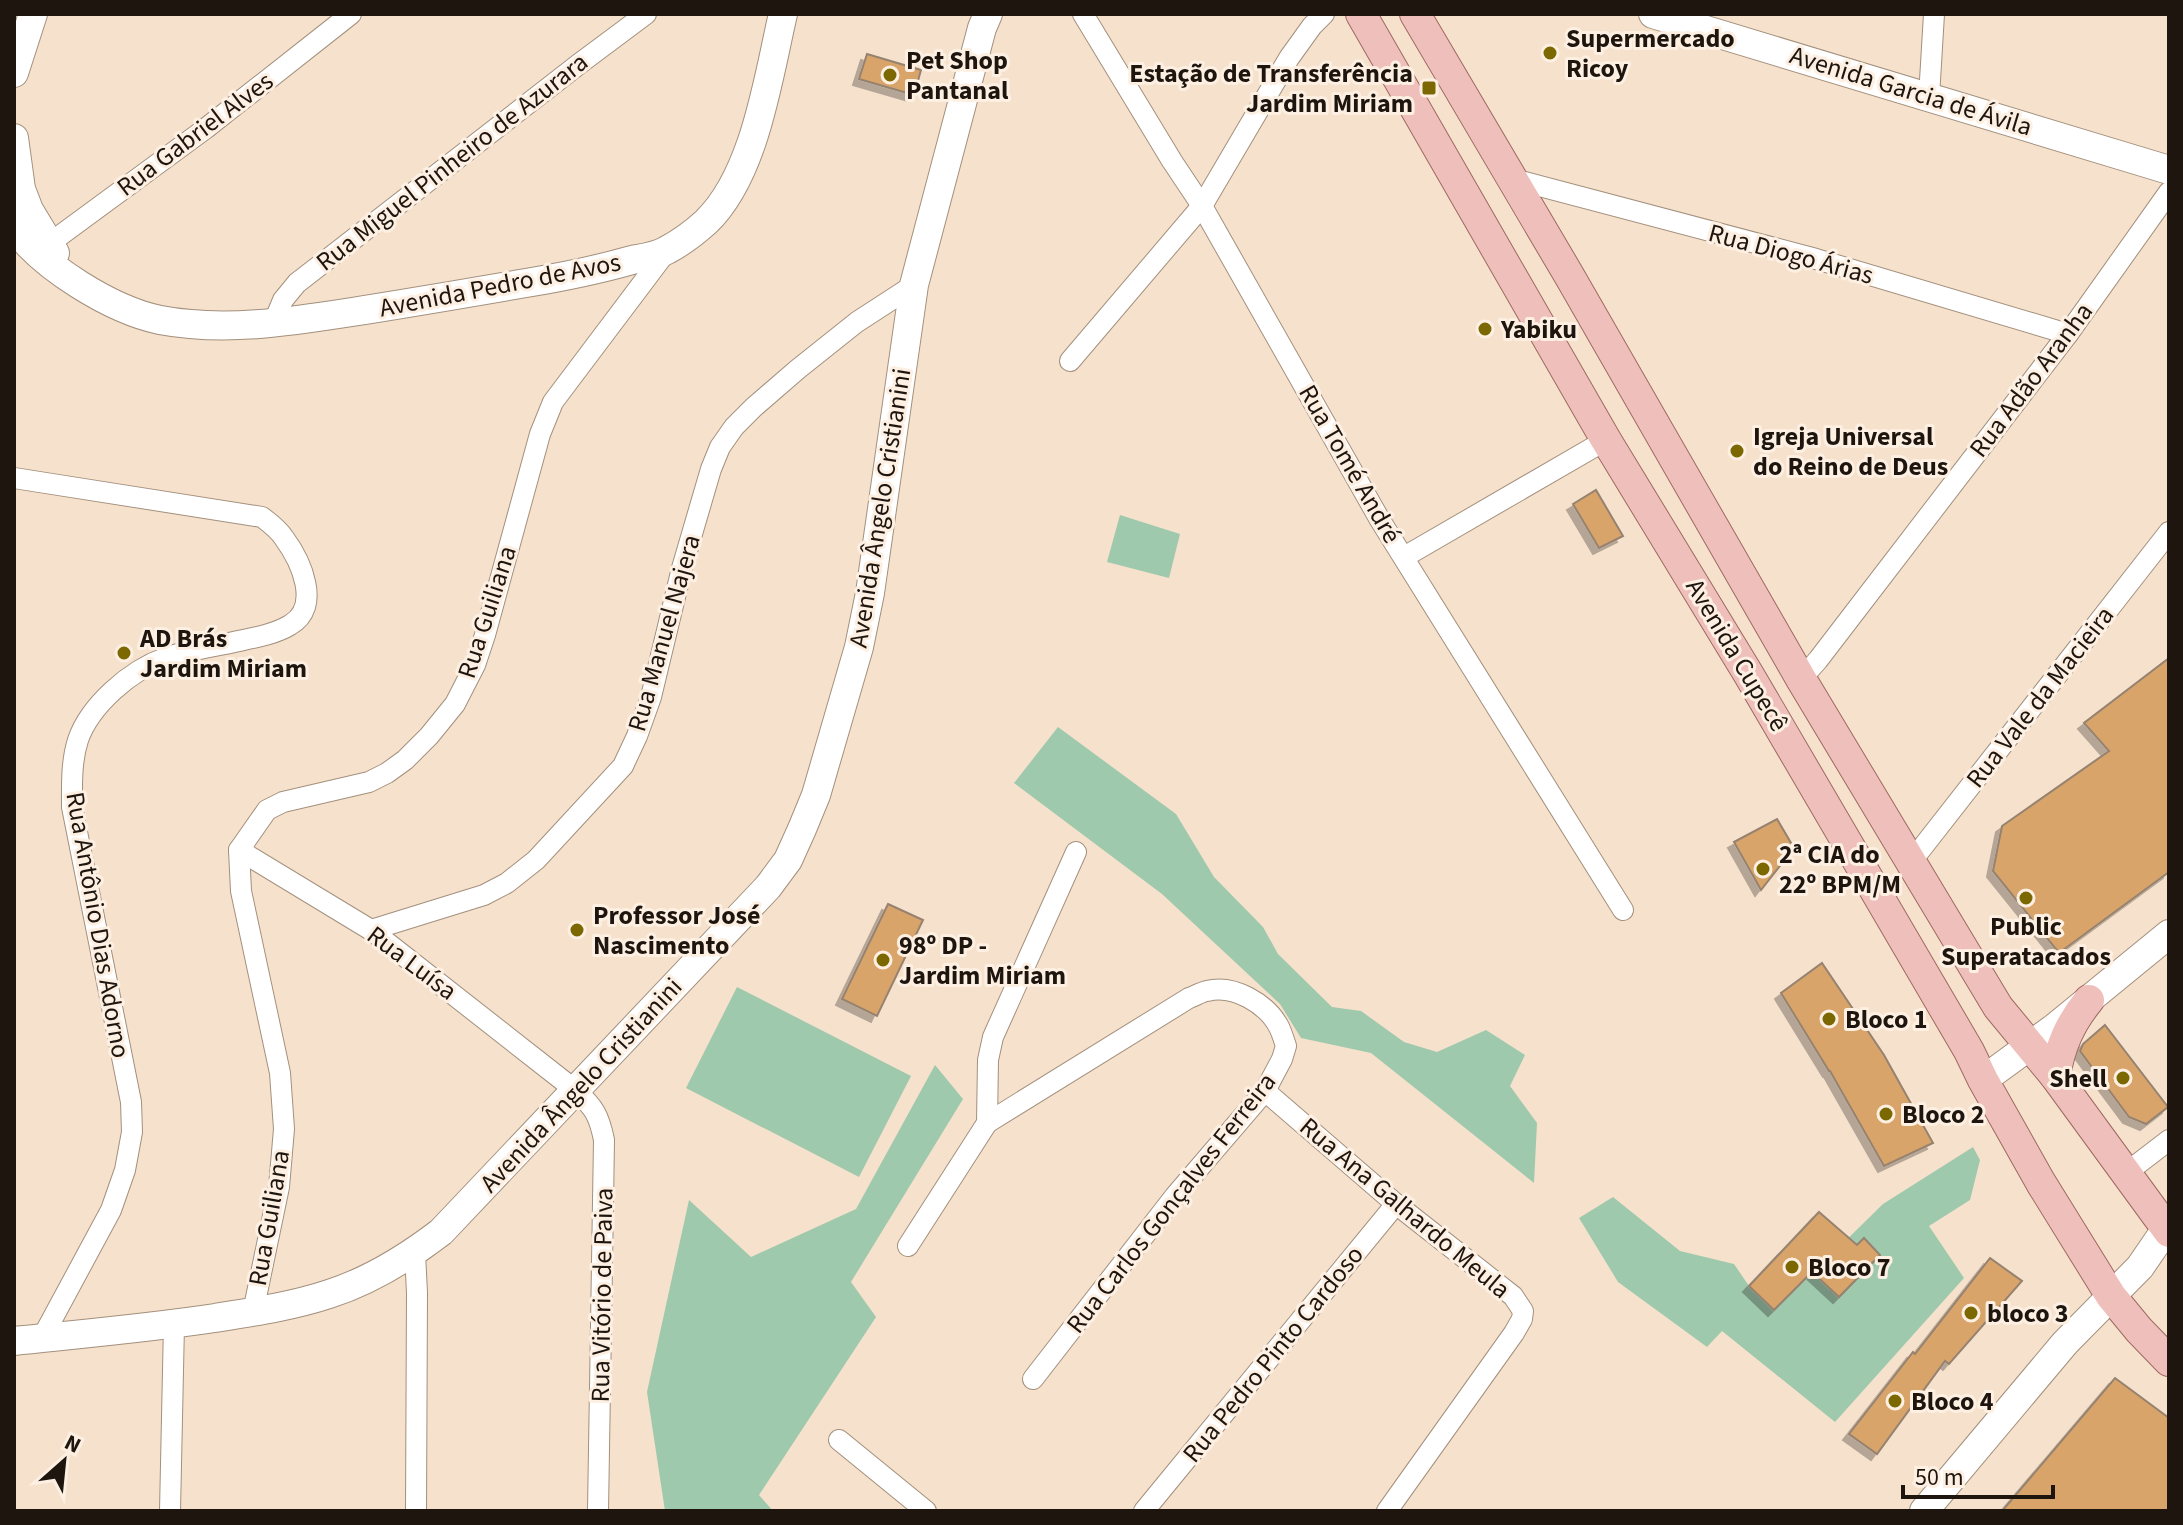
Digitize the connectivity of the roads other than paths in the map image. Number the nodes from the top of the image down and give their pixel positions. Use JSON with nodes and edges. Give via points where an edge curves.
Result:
{"nodes":[{"id":1,"x":351,"y":14,"type":"edge"},
{"id":2,"x":646,"y":14,"type":"edge"},
{"id":3,"x":783,"y":14,"type":"edge"},
{"id":4,"x":988,"y":14,"type":"edge"},
{"id":5,"x":1083,"y":14,"type":"edge"},
{"id":6,"x":1324,"y":14,"type":"edge"},
{"id":7,"x":1361,"y":14,"type":"edge"},
{"id":8,"x":1415,"y":14,"type":"edge"},
{"id":9,"x":1653,"y":14,"type":"edge"},
{"id":10,"x":1934,"y":14,"type":"edge"},
{"id":11,"x":37,"y":19,"type":"edge"},
{"id":12,"x":14,"y":73,"type":"edge"},
{"id":13,"x":1929,"y":97,"type":"junction"},
{"id":14,"x":14,"y":138,"type":"edge"},
{"id":15,"x":2169,"y":170,"type":"edge"},
{"id":16,"x":1513,"y":179,"type":"junction"},
{"id":17,"x":2169,"y":192,"type":"edge"},
{"id":18,"x":17,"y":194,"type":"edge"},
{"id":19,"x":1202,"y":206,"type":"junction"},
{"id":20,"x":14,"y":227,"type":"edge"},
{"id":21,"x":43,"y":248,"type":"junction"},
{"id":22,"x":666,"y":252,"type":"junction"},
{"id":23,"x":914,"y":285,"type":"junction"},
{"id":24,"x":273,"y":324,"type":"junction"},
{"id":25,"x":2068,"y":334,"type":"junction"},
{"id":26,"x":1070,"y":361,"type":"dead end"},
{"id":27,"x":1606,"y":440,"type":"junction"},
{"id":28,"x":14,"y":478,"type":"edge"},
{"id":29,"x":2168,"y":535,"type":"edge"},
{"id":30,"x":1404,"y":557,"type":"junction"},
{"id":31,"x":1801,"y":679,"type":"junction"},
{"id":32,"x":239,"y":850,"type":"junction"},
{"id":33,"x":1076,"y":852,"type":"dead end"},
{"id":34,"x":1911,"y":862,"type":"junction"},
{"id":35,"x":1623,"y":910,"type":"dead end"},
{"id":36,"x":371,"y":930,"type":"junction"},
{"id":37,"x":2169,"y":934,"type":"edge"},
{"id":38,"x":2089,"y":1000,"type":"junction"},
{"id":39,"x":2029,"y":1047,"type":"junction"},
{"id":40,"x":2055,"y":1076,"type":"junction"},
{"id":41,"x":1983,"y":1080,"type":"junction"},
{"id":42,"x":575,"y":1090,"type":"junction"},
{"id":43,"x":1265,"y":1091,"type":"junction"},
{"id":44,"x":987,"y":1123,"type":"junction"},
{"id":45,"x":2169,"y":1140,"type":"edge"},
{"id":46,"x":2126,"y":1173,"type":"junction"},
{"id":47,"x":1396,"y":1204,"type":"junction"},
{"id":48,"x":2167,"y":1230,"type":"edge"},
{"id":49,"x":908,"y":1246,"type":"dead end"},
{"id":50,"x":415,"y":1253,"type":"junction"},
{"id":51,"x":2111,"y":1296,"type":"junction"},
{"id":52,"x":253,"y":1312,"type":"junction"},
{"id":53,"x":174,"y":1324,"type":"junction"},
{"id":54,"x":28,"y":1340,"type":"edge"},
{"id":55,"x":2169,"y":1361,"type":"edge"},
{"id":56,"x":1033,"y":1379,"type":"dead end"},
{"id":57,"x":839,"y":1440,"type":"dead end"},
{"id":58,"x":1399,"y":1507,"type":"edge"},
{"id":59,"x":1151,"y":1509,"type":"edge"},
{"id":60,"x":170,"y":1511,"type":"edge"},
{"id":61,"x":416,"y":1511,"type":"edge"},
{"id":62,"x":598,"y":1511,"type":"edge"},
{"id":63,"x":926,"y":1511,"type":"edge"},
{"id":64,"x":1924,"y":1511,"type":"edge"}],
"edges":[{"from":1,"to":21,"type":"street","name":"Rua Gabriel Alves"},
{"from":2,"to":24,"type":"street","name":"Rua Miguel Pinheiro de Azurara","via":[[297,283]]},
{"from":3,"to":22,"type":"street","name":"Avenida Pedro de Avos","via":[[755,131],[736,178],[705,223]]},
{"from":4,"to":23,"type":"street","name":"Avenida Ângelo Cristianini"},
{"from":5,"to":19,"type":"street","name":"Rua Tomé André"},
{"from":6,"to":19,"type":"street","via":[[1289,58]]},
{"from":7,"to":27,"type":"main road","name":"Avenida Cupecê"},
{"from":8,"to":16,"type":"main road","name":"Avenida Cupecê"},
{"from":9,"to":13,"type":"street","name":"Avenida Garcia de Ávila"},
{"from":10,"to":13,"type":"street"},
{"from":11,"to":12,"type":"street"},
{"from":13,"to":15,"type":"street","name":"Avenida Garcia de Ávila"},
{"from":14,"to":18,"type":"street","name":"Avenida Pedro de Avos"},
{"from":16,"to":25,"type":"street","name":"Rua Diogo Árias","via":[[1816,259]]},
{"from":16,"to":31,"type":"main road","name":"Avenida Cupecê"},
{"from":17,"to":25,"type":"street","name":"Rua Adão Aranha"},
{"from":18,"to":21,"type":"street","name":"Avenida Pedro de Avos"},
{"from":19,"to":26,"type":"street"},
{"from":19,"to":30,"type":"street","name":"Rua Tomé André"},
{"from":20,"to":21,"type":"street","name":"Avenida Pedro de Avos"},
{"from":21,"to":24,"type":"street","name":"Avenida Pedro de Avos","via":[[70,278],[133,313],[229,326]]},
{"from":22,"to":24,"type":"street","name":"Avenida Pedro de Avos","via":[[589,272]]},
{"from":22,"to":32,"type":"street","name":"Rua Guiliana","via":[[553,402],[485,635],[455,704],[387,773],[267,810]]},
{"from":23,"to":36,"type":"street","name":"Rua Manuel Najera","via":[[798,369],[734,427],[720,447],[682,568],[651,697],[623,766],[536,860],[507,883]]},
{"from":23,"to":42,"type":"street","name":"Avenida Ângelo Cristianini","via":[[859,647],[802,829],[768,887]]},
{"from":25,"to":31,"type":"street","name":"Rua Adão Aranha"},
{"from":27,"to":30,"type":"street"},
{"from":27,"to":41,"type":"main road","name":"Avenida Cupecê","via":[[1797,755]]},
{"from":28,"to":54,"type":"street","name":"Rua Antônio Dias Adorno","via":[[262,517],[283,536],[307,594],[307,606],[291,625],[141,669],[118,685],[78,739],[72,807],[131,1102],[132,1132],[111,1210]]},
{"from":29,"to":34,"type":"street","name":"Rua Vale da Macieira"},
{"from":30,"to":35,"type":"street","name":"Rua Tomé André"},
{"from":31,"to":34,"type":"main road","name":"Avenida Cupecê"},
{"from":32,"to":36,"type":"street","name":"Rua Luísa"},
{"from":32,"to":52,"type":"street","name":"Rua Guiliana","via":[[241,891],[280,1073],[284,1129],[279,1187]]},
{"from":33,"to":44,"type":"street","via":[[993,1037]]},
{"from":34,"to":39,"type":"main road","name":"Avenida Cupecê","via":[[1998,1007]]},
{"from":36,"to":42,"type":"street","name":"Rua Luísa"},
{"from":37,"to":38,"type":"street"},
{"from":38,"to":39,"type":"street"},
{"from":38,"to":40,"type":"main road","via":[[2063,1043]]},
{"from":39,"to":40,"type":"main road","name":"Avenida Cupecê"},
{"from":39,"to":41,"type":"street"},
{"from":40,"to":46,"type":"main road","name":"Avenida Cupecê"},
{"from":41,"to":51,"type":"main road","name":"Avenida Cupecê"},
{"from":42,"to":50,"type":"street","name":"Avenida Ângelo Cristianini"},
{"from":42,"to":62,"type":"street","name":"Rua Vitório de Paiva","via":[[591,1104],[604,1140]]},
{"from":43,"to":44,"type":"street","name":"Rua Carlos Gonçalves Ferreira","via":[[1286,1046],[1278,1025],[1246,996],[1209,990]]},
{"from":43,"to":47,"type":"street","name":"Rua Ana Galhardo Meula"},
{"from":43,"to":56,"type":"street","name":"Rua Carlos Gonçalves Ferreira","via":[[1175,1196]]},
{"from":44,"to":49,"type":"street"},
{"from":45,"to":46,"type":"street"},
{"from":46,"to":48,"type":"main road","name":"Avenida Cupecê"},
{"from":47,"to":58,"type":"street","name":"Rua Ana Galhardo Meula","via":[[1520,1303],[1523,1311],[1514,1333]]},
{"from":47,"to":59,"type":"street","name":"Rua Pedro Pinto Cardoso"},
{"from":48,"to":51,"type":"street"},
{"from":50,"to":52,"type":"street","name":"Avenida Ângelo Cristianini","via":[[328,1295]]},
{"from":50,"to":61,"type":"street"},
{"from":51,"to":55,"type":"main road","name":"Avenida Cupecê"},
{"from":51,"to":64,"type":"street"},
{"from":52,"to":53,"type":"street","name":"Avenida Ângelo Cristianini"},
{"from":53,"to":54,"type":"street","name":"Avenida Ângelo Cristianini"},
{"from":53,"to":60,"type":"street"},
{"from":57,"to":63,"type":"street"}]}
